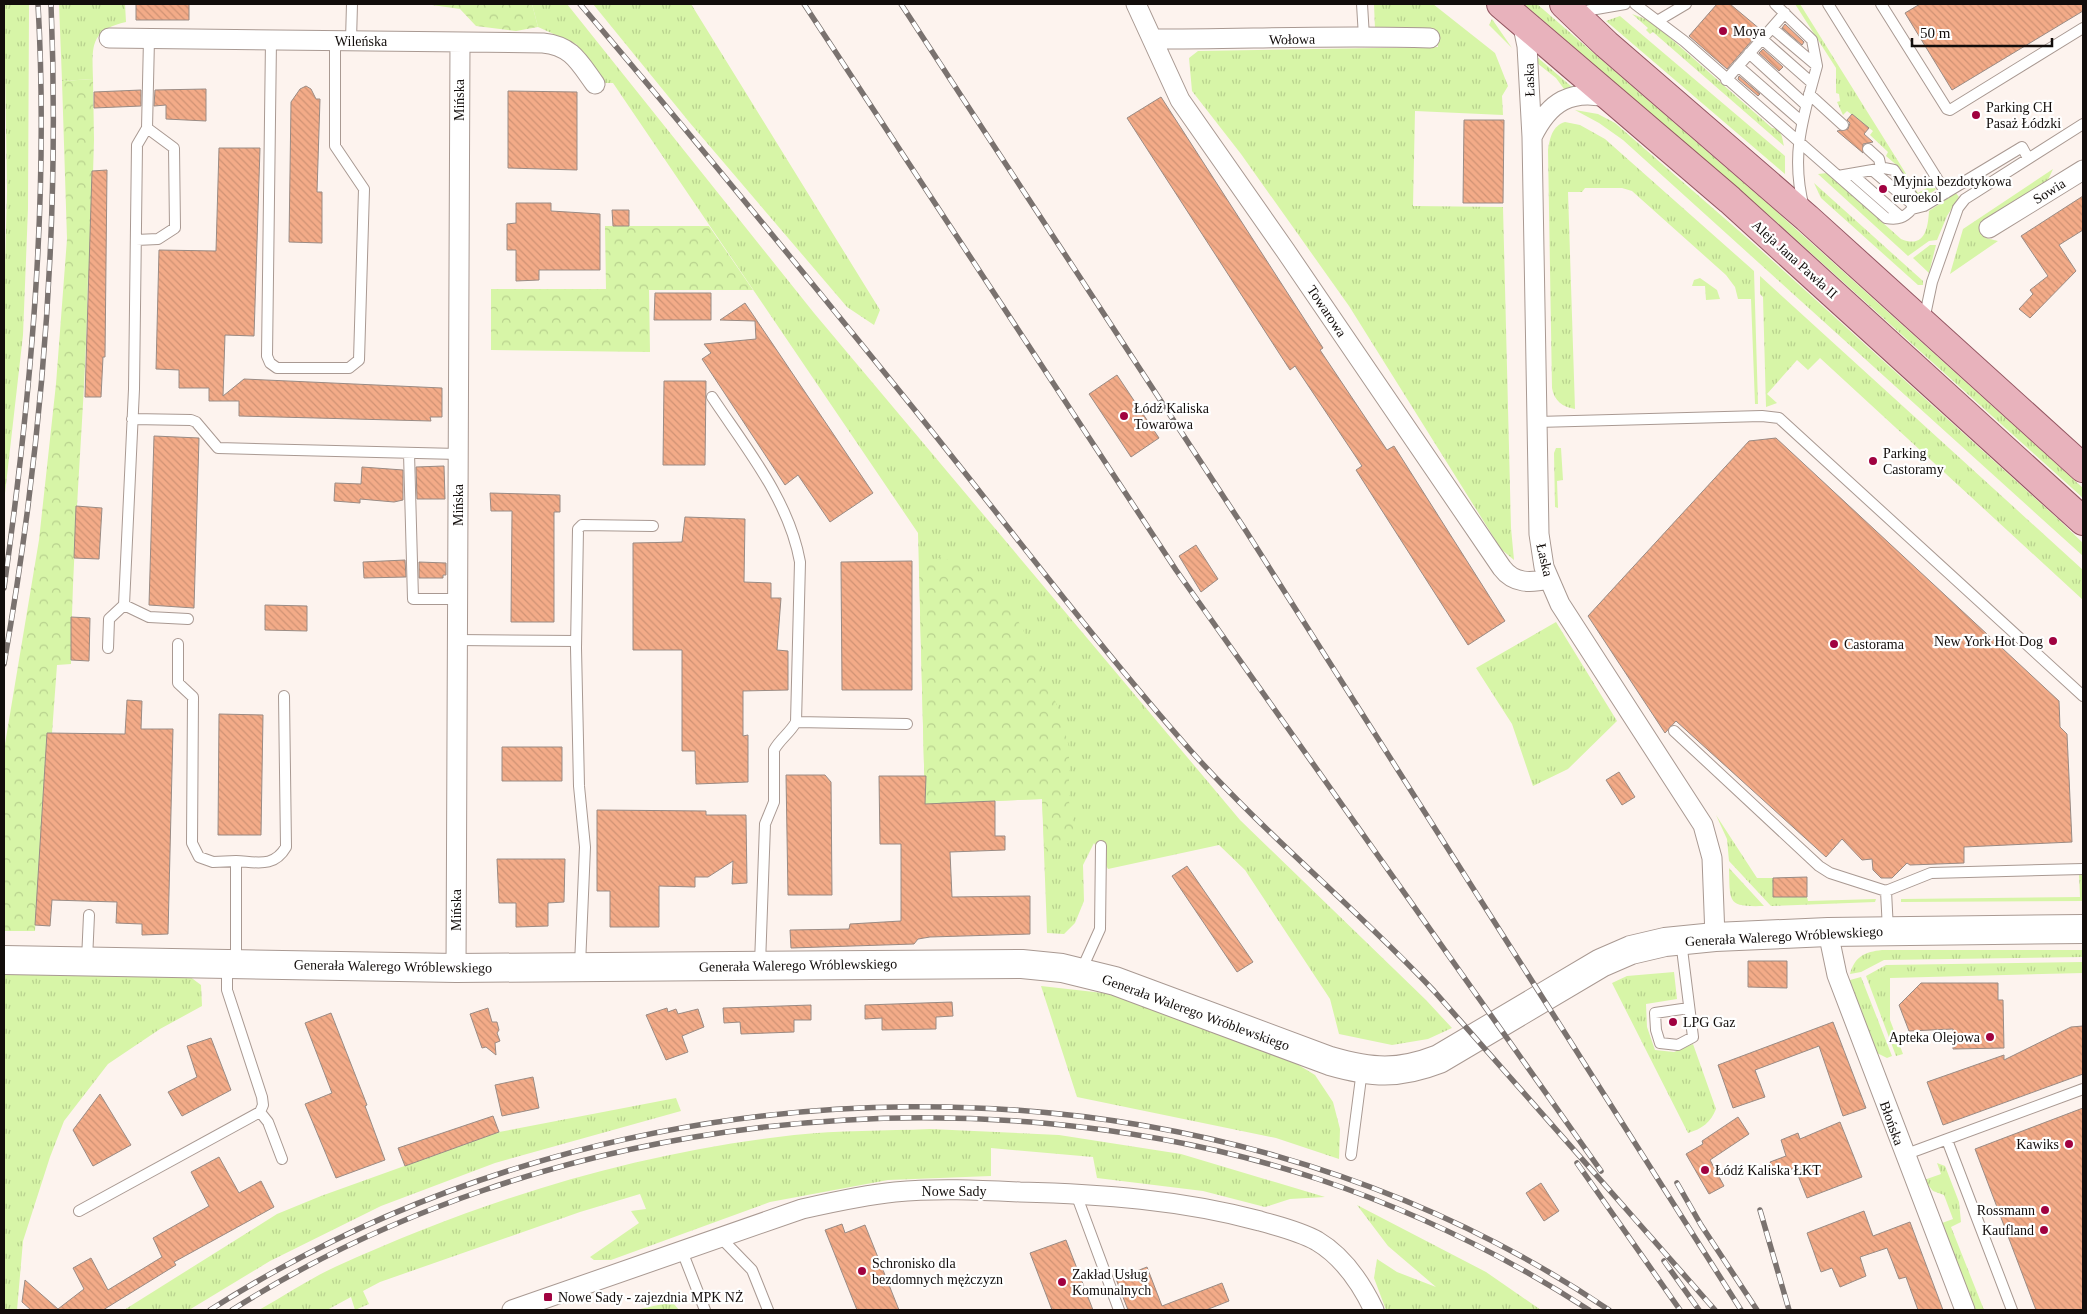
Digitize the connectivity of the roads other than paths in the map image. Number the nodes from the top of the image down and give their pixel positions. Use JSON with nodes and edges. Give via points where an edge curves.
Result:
{"nodes":[{"id":1,"x":352,"y":4,"type":"edge"},
{"id":2,"x":1136,"y":4,"type":"edge"},
{"id":3,"x":1362,"y":4,"type":"edge"},
{"id":4,"x":1500,"y":4,"type":"edge"},
{"id":5,"x":1625,"y":4,"type":"edge"},
{"id":6,"x":1636,"y":4,"type":"edge"},
{"id":7,"x":1686,"y":4,"type":"edge"},
{"id":8,"x":1775,"y":4,"type":"edge"},
{"id":9,"x":1828,"y":4,"type":"edge"},
{"id":10,"x":1881,"y":4,"type":"edge"},
{"id":11,"x":1569,"y":8,"type":"edge"},
{"id":12,"x":1785,"y":13,"type":"junction"},
{"id":13,"x":1659,"y":20,"type":"junction"},
{"id":14,"x":1522,"y":22,"type":"junction"},
{"id":15,"x":1772,"y":28,"type":"junction"},
{"id":16,"x":2083,"y":28,"type":"edge"},
{"id":17,"x":1364,"y":37,"type":"junction"},
{"id":18,"x":109,"y":38,"type":"dead end"},
{"id":19,"x":149,"y":38,"type":"junction"},
{"id":20,"x":1430,"y":38,"type":"dead end"},
{"id":21,"x":1153,"y":39,"type":"junction"},
{"id":22,"x":1762,"y":39,"type":"junction"},
{"id":23,"x":271,"y":40,"type":"junction"},
{"id":24,"x":343,"y":40,"type":"junction"},
{"id":25,"x":460,"y":42,"type":"junction"},
{"id":26,"x":1749,"y":53,"type":"junction"},
{"id":27,"x":1738,"y":66,"type":"junction"},
{"id":28,"x":1817,"y":66,"type":"junction"},
{"id":29,"x":1726,"y":80,"type":"junction"},
{"id":30,"x":1812,"y":83,"type":"junction"},
{"id":31,"x":595,"y":84,"type":"dead end"},
{"id":32,"x":1610,"y":98,"type":"junction"},
{"id":33,"x":1807,"y":100,"type":"junction"},
{"id":34,"x":1801,"y":121,"type":"junction"},
{"id":35,"x":2083,"y":124,"type":"edge"},
{"id":36,"x":1843,"y":125,"type":"dead end"},
{"id":37,"x":147,"y":128,"type":"junction"},
{"id":38,"x":1532,"y":138,"type":"junction"},
{"id":39,"x":1798,"y":142,"type":"junction"},
{"id":40,"x":1868,"y":149,"type":"dead end"},
{"id":41,"x":2028,"y":158,"type":"junction"},
{"id":42,"x":1877,"y":169,"type":"junction"},
{"id":43,"x":2083,"y":170,"type":"edge"},
{"id":44,"x":1852,"y":174,"type":"junction"},
{"id":45,"x":1838,"y":176,"type":"junction"},
{"id":46,"x":1946,"y":192,"type":"junction"},
{"id":47,"x":1912,"y":206,"type":"junction"},
{"id":48,"x":1807,"y":218,"type":"junction"},
{"id":49,"x":1901,"y":218,"type":"junction"},
{"id":50,"x":1989,"y":228,"type":"dead end"},
{"id":51,"x":136,"y":240,"type":"junction"},
{"id":52,"x":1924,"y":324,"type":"junction"},
{"id":53,"x":712,"y":397,"type":"dead end"},
{"id":54,"x":132,"y":418,"type":"junction"},
{"id":55,"x":1537,"y":422,"type":"junction"},
{"id":56,"x":409,"y":453,"type":"junction"},
{"id":57,"x":458,"y":454,"type":"junction"},
{"id":58,"x":2083,"y":468,"type":"edge"},
{"id":59,"x":2083,"y":521,"type":"edge"},
{"id":60,"x":653,"y":526,"type":"dead end"},
{"id":61,"x":1548,"y":579,"type":"junction"},
{"id":62,"x":457,"y":599,"type":"junction"},
{"id":63,"x":124,"y":605,"type":"junction"},
{"id":64,"x":188,"y":619,"type":"dead end"},
{"id":65,"x":457,"y":640,"type":"junction"},
{"id":66,"x":576,"y":641,"type":"junction"},
{"id":67,"x":178,"y":644,"type":"dead end"},
{"id":68,"x":108,"y":648,"type":"dead end"},
{"id":69,"x":284,"y":696,"type":"dead end"},
{"id":70,"x":2083,"y":696,"type":"edge"},
{"id":71,"x":796,"y":722,"type":"junction"},
{"id":72,"x":907,"y":724,"type":"dead end"},
{"id":73,"x":1674,"y":731,"type":"dead end"},
{"id":74,"x":1101,"y":846,"type":"dead end"},
{"id":75,"x":236,"y":861,"type":"junction"},
{"id":76,"x":2083,"y":869,"type":"edge"},
{"id":77,"x":1886,"y":891,"type":"junction"},
{"id":78,"x":89,"y":915,"type":"dead end"},
{"id":79,"x":2083,"y":930,"type":"edge"},
{"id":80,"x":1888,"y":931,"type":"junction"},
{"id":81,"x":1828,"y":932,"type":"junction"},
{"id":82,"x":1715,"y":936,"type":"junction"},
{"id":83,"x":1681,"y":940,"type":"junction"},
{"id":84,"x":4,"y":960,"type":"edge"},
{"id":85,"x":87,"y":961,"type":"junction"},
{"id":86,"x":231,"y":963,"type":"junction"},
{"id":87,"x":760,"y":965,"type":"junction"},
{"id":88,"x":580,"y":966,"type":"junction"},
{"id":89,"x":456,"y":968,"type":"junction"},
{"id":90,"x":1081,"y":972,"type":"junction"},
{"id":91,"x":1689,"y":1008,"type":"junction"},
{"id":92,"x":1362,"y":1070,"type":"junction"},
{"id":93,"x":2083,"y":1089,"type":"edge"},
{"id":94,"x":260,"y":1112,"type":"junction"},
{"id":95,"x":1946,"y":1140,"type":"junction"},
{"id":96,"x":1351,"y":1155,"type":"dead end"},
{"id":97,"x":1904,"y":1155,"type":"junction"},
{"id":98,"x":282,"y":1159,"type":"dead end"},
{"id":99,"x":1076,"y":1194,"type":"junction"},
{"id":100,"x":79,"y":1211,"type":"dead end"},
{"id":101,"x":720,"y":1237,"type":"junction"},
{"id":102,"x":682,"y":1251,"type":"junction"},
{"id":103,"x":512,"y":1310,"type":"edge"},
{"id":104,"x":704,"y":1310,"type":"edge"},
{"id":105,"x":768,"y":1310,"type":"edge"},
{"id":106,"x":1119,"y":1310,"type":"edge"},
{"id":107,"x":1374,"y":1310,"type":"edge"},
{"id":108,"x":1964,"y":1310,"type":"edge"},
{"id":109,"x":2012,"y":1310,"type":"edge"}],
"edges":[{"from":1,"to":24,"type":"lane"},
{"from":2,"to":21,"type":"street","name":"Towarowa"},
{"from":3,"to":17,"type":"lane"},
{"from":4,"to":14,"type":"main road","name":"Aleja Jana Pawła II"},
{"from":5,"to":11,"type":"lane"},
{"from":6,"to":13,"type":"lane"},
{"from":7,"to":13,"type":"lane"},
{"from":8,"to":12,"type":"lane"},
{"from":9,"to":46,"type":"lane"},
{"from":10,"to":16,"type":"lane","via":[[1950,110]]},
{"from":11,"to":48,"type":"main road"},
{"from":12,"to":15,"type":"lane"},
{"from":12,"to":28,"type":"lane","via":[[1812,40]]},
{"from":13,"to":29,"type":"lane"},
{"from":14,"to":32,"type":"main road","name":"Aleja Jana Pawła II"},
{"from":14,"to":38,"type":"street","name":"Łaska","via":[[1527,46]]},
{"from":15,"to":22,"type":"lane"},
{"from":15,"to":28,"type":"lane"},
{"from":17,"to":20,"type":"street","name":"Wołowa"},
{"from":17,"to":21,"type":"street","name":"Wołowa"},
{"from":18,"to":19,"type":"street","name":"Wileńska"},
{"from":19,"to":23,"type":"street","name":"Wileńska"},
{"from":19,"to":37,"type":"lane"},
{"from":21,"to":61,"type":"street","name":"Towarowa","via":[[1180,100],[1502,568],[1520,581]]},
{"from":22,"to":26,"type":"lane"},
{"from":22,"to":30,"type":"lane"},
{"from":23,"to":24,"type":"street","name":"Wileńska"},
{"from":23,"to":24,"type":"lane","via":[[267,356],[270,364],[277,368],[338,369],[349,368],[359,360],[364,189],[335,146]]},
{"from":24,"to":25,"type":"street","name":"Wileńska"},
{"from":25,"to":31,"type":"street","name":"Wileńska","via":[[555,44],[565,47]]},
{"from":25,"to":57,"type":"street","name":"Mińska"},
{"from":26,"to":27,"type":"lane"},
{"from":26,"to":33,"type":"lane"},
{"from":27,"to":29,"type":"lane"},
{"from":27,"to":34,"type":"lane"},
{"from":28,"to":30,"type":"lane"},
{"from":29,"to":39,"type":"lane"},
{"from":30,"to":33,"type":"lane"},
{"from":32,"to":38,"type":"street","name":"Łaska","via":[[1584,94],[1565,99],[1542,118]]},
{"from":32,"to":59,"type":"main road","name":"Aleja Jana Pawła II","via":[[1730,200]]},
{"from":33,"to":34,"type":"lane"},
{"from":33,"to":36,"type":"lane"},
{"from":34,"to":39,"type":"lane"},
{"from":35,"to":41,"type":"lane"},
{"from":37,"to":51,"type":"lane","via":[[137,145]]},
{"from":37,"to":51,"type":"lane","via":[[174,148],[175,228],[158,239]]},
{"from":38,"to":55,"type":"street","name":"Łaska"},
{"from":39,"to":45,"type":"lane"},
{"from":39,"to":48,"type":"lane","via":[[1799,180]]},
{"from":40,"to":42,"type":"lane","via":[[1879,160]]},
{"from":41,"to":46,"type":"lane","via":[[2022,147]]},
{"from":41,"to":52,"type":"lane","via":[[1964,199],[1958,208],[1932,282]]},
{"from":42,"to":44,"type":"lane"},
{"from":42,"to":47,"type":"lane","via":[[1894,170],[1900,176],[1912,196]]},
{"from":43,"to":50,"type":"street","name":"Sowia"},
{"from":44,"to":45,"type":"lane"},
{"from":44,"to":49,"type":"lane"},
{"from":45,"to":49,"type":"lane","via":[[1886,218]]},
{"from":46,"to":47,"type":"lane","via":[[1924,206]]},
{"from":47,"to":49,"type":"lane"},
{"from":48,"to":52,"type":"main road"},
{"from":51,"to":54,"type":"lane"},
{"from":52,"to":58,"type":"main road"},
{"from":53,"to":71,"type":"lane","via":[[775,493],[796,540],[800,562]]},
{"from":54,"to":56,"type":"lane","via":[[191,420],[218,448]]},
{"from":54,"to":63,"type":"lane"},
{"from":55,"to":61,"type":"street","name":"Łaska","via":[[1539,534]]},
{"from":55,"to":70,"type":"lane","via":[[1779,418]]},
{"from":56,"to":57,"type":"lane"},
{"from":56,"to":62,"type":"lane","via":[[412,599]]},
{"from":57,"to":62,"type":"street","name":"Mińska"},
{"from":60,"to":66,"type":"lane","via":[[582,525],[578,529]]},
{"from":61,"to":82,"type":"street","name":"Łaska","via":[[1560,604],[1703,825],[1712,858]]},
{"from":62,"to":65,"type":"street","name":"Mińska"},
{"from":63,"to":64,"type":"lane","via":[[149,617]]},
{"from":63,"to":68,"type":"lane","via":[[109,620]]},
{"from":65,"to":66,"type":"lane"},
{"from":65,"to":89,"type":"street","name":"Mińska"},
{"from":66,"to":88,"type":"lane","via":[[579,786],[585,848]]},
{"from":67,"to":75,"type":"lane","via":[[178,684],[192,698],[192,844],[198,857],[213,862]]},
{"from":69,"to":75,"type":"lane","via":[[286,847],[271,862]]},
{"from":71,"to":72,"type":"lane"},
{"from":71,"to":87,"type":"lane","via":[[774,750],[774,802],[765,824]]},
{"from":73,"to":77,"type":"lane","via":[[1819,866],[1830,873]]},
{"from":74,"to":90,"type":"lane","via":[[1100,928]]},
{"from":75,"to":86,"type":"lane"},
{"from":76,"to":77,"type":"lane","via":[[1931,873]]},
{"from":77,"to":80,"type":"lane"},
{"from":78,"to":85,"type":"lane"},
{"from":79,"to":80,"type":"street","name":"Generała Walerego Wróblewskiego"},
{"from":80,"to":81,"type":"street","name":"Generała Walerego Wróblewskiego"},
{"from":81,"to":82,"type":"street","name":"Generała Walerego Wróblewskiego"},
{"from":81,"to":97,"type":"street","name":"Błońska","via":[[1837,975]]},
{"from":82,"to":83,"type":"street","name":"Generała Walerego Wróblewskiego"},
{"from":83,"to":91,"type":"lane"},
{"from":83,"to":92,"type":"street","name":"Generała Walerego Wróblewskiego","via":[[1611,957],[1438,1059],[1400,1071]]},
{"from":84,"to":85,"type":"street","name":"Generała Walerego Wróblewskiego"},
{"from":85,"to":86,"type":"street","name":"Generała Walerego Wróblewskiego"},
{"from":86,"to":89,"type":"street","name":"Generała Walerego Wróblewskiego"},
{"from":86,"to":94,"type":"lane","via":[[227,990],[262,1097]]},
{"from":87,"to":88,"type":"street","name":"Generała Walerego Wróblewskiego"},
{"from":87,"to":90,"type":"street","name":"Generała Walerego Wróblewskiego","via":[[989,963],[1029,964]]},
{"from":88,"to":89,"type":"street","name":"Generała Walerego Wróblewskiego"},
{"from":90,"to":92,"type":"street","name":"Generała Walerego Wróblewskiego","via":[[1140,988],[1330,1061]]},
{"from":91,"to":91,"type":"lane","via":[[1693,1037],[1678,1045],[1660,1043],[1654,1013]]},
{"from":92,"to":96,"type":"lane"},
{"from":93,"to":95,"type":"lane"},
{"from":94,"to":98,"type":"lane","via":[[268,1122]]},
{"from":94,"to":100,"type":"lane"},
{"from":95,"to":97,"type":"lane"},
{"from":95,"to":109,"type":"lane"},
{"from":97,"to":108,"type":"street","name":"Błońska"},
{"from":99,"to":101,"type":"street","name":"Nowe Sady","via":[[950,1189],[896,1192],[850,1198],[802,1210]]},
{"from":99,"to":106,"type":"lane"},
{"from":99,"to":107,"type":"street","name":"Nowe Sady","via":[[1219,1210],[1296,1232],[1316,1241],[1346,1264]]},
{"from":101,"to":102,"type":"street","name":"Nowe Sady"},
{"from":101,"to":105,"type":"lane","via":[[752,1270]]},
{"from":102,"to":103,"type":"street","name":"Nowe Sady"},
{"from":102,"to":104,"type":"lane"}]}
